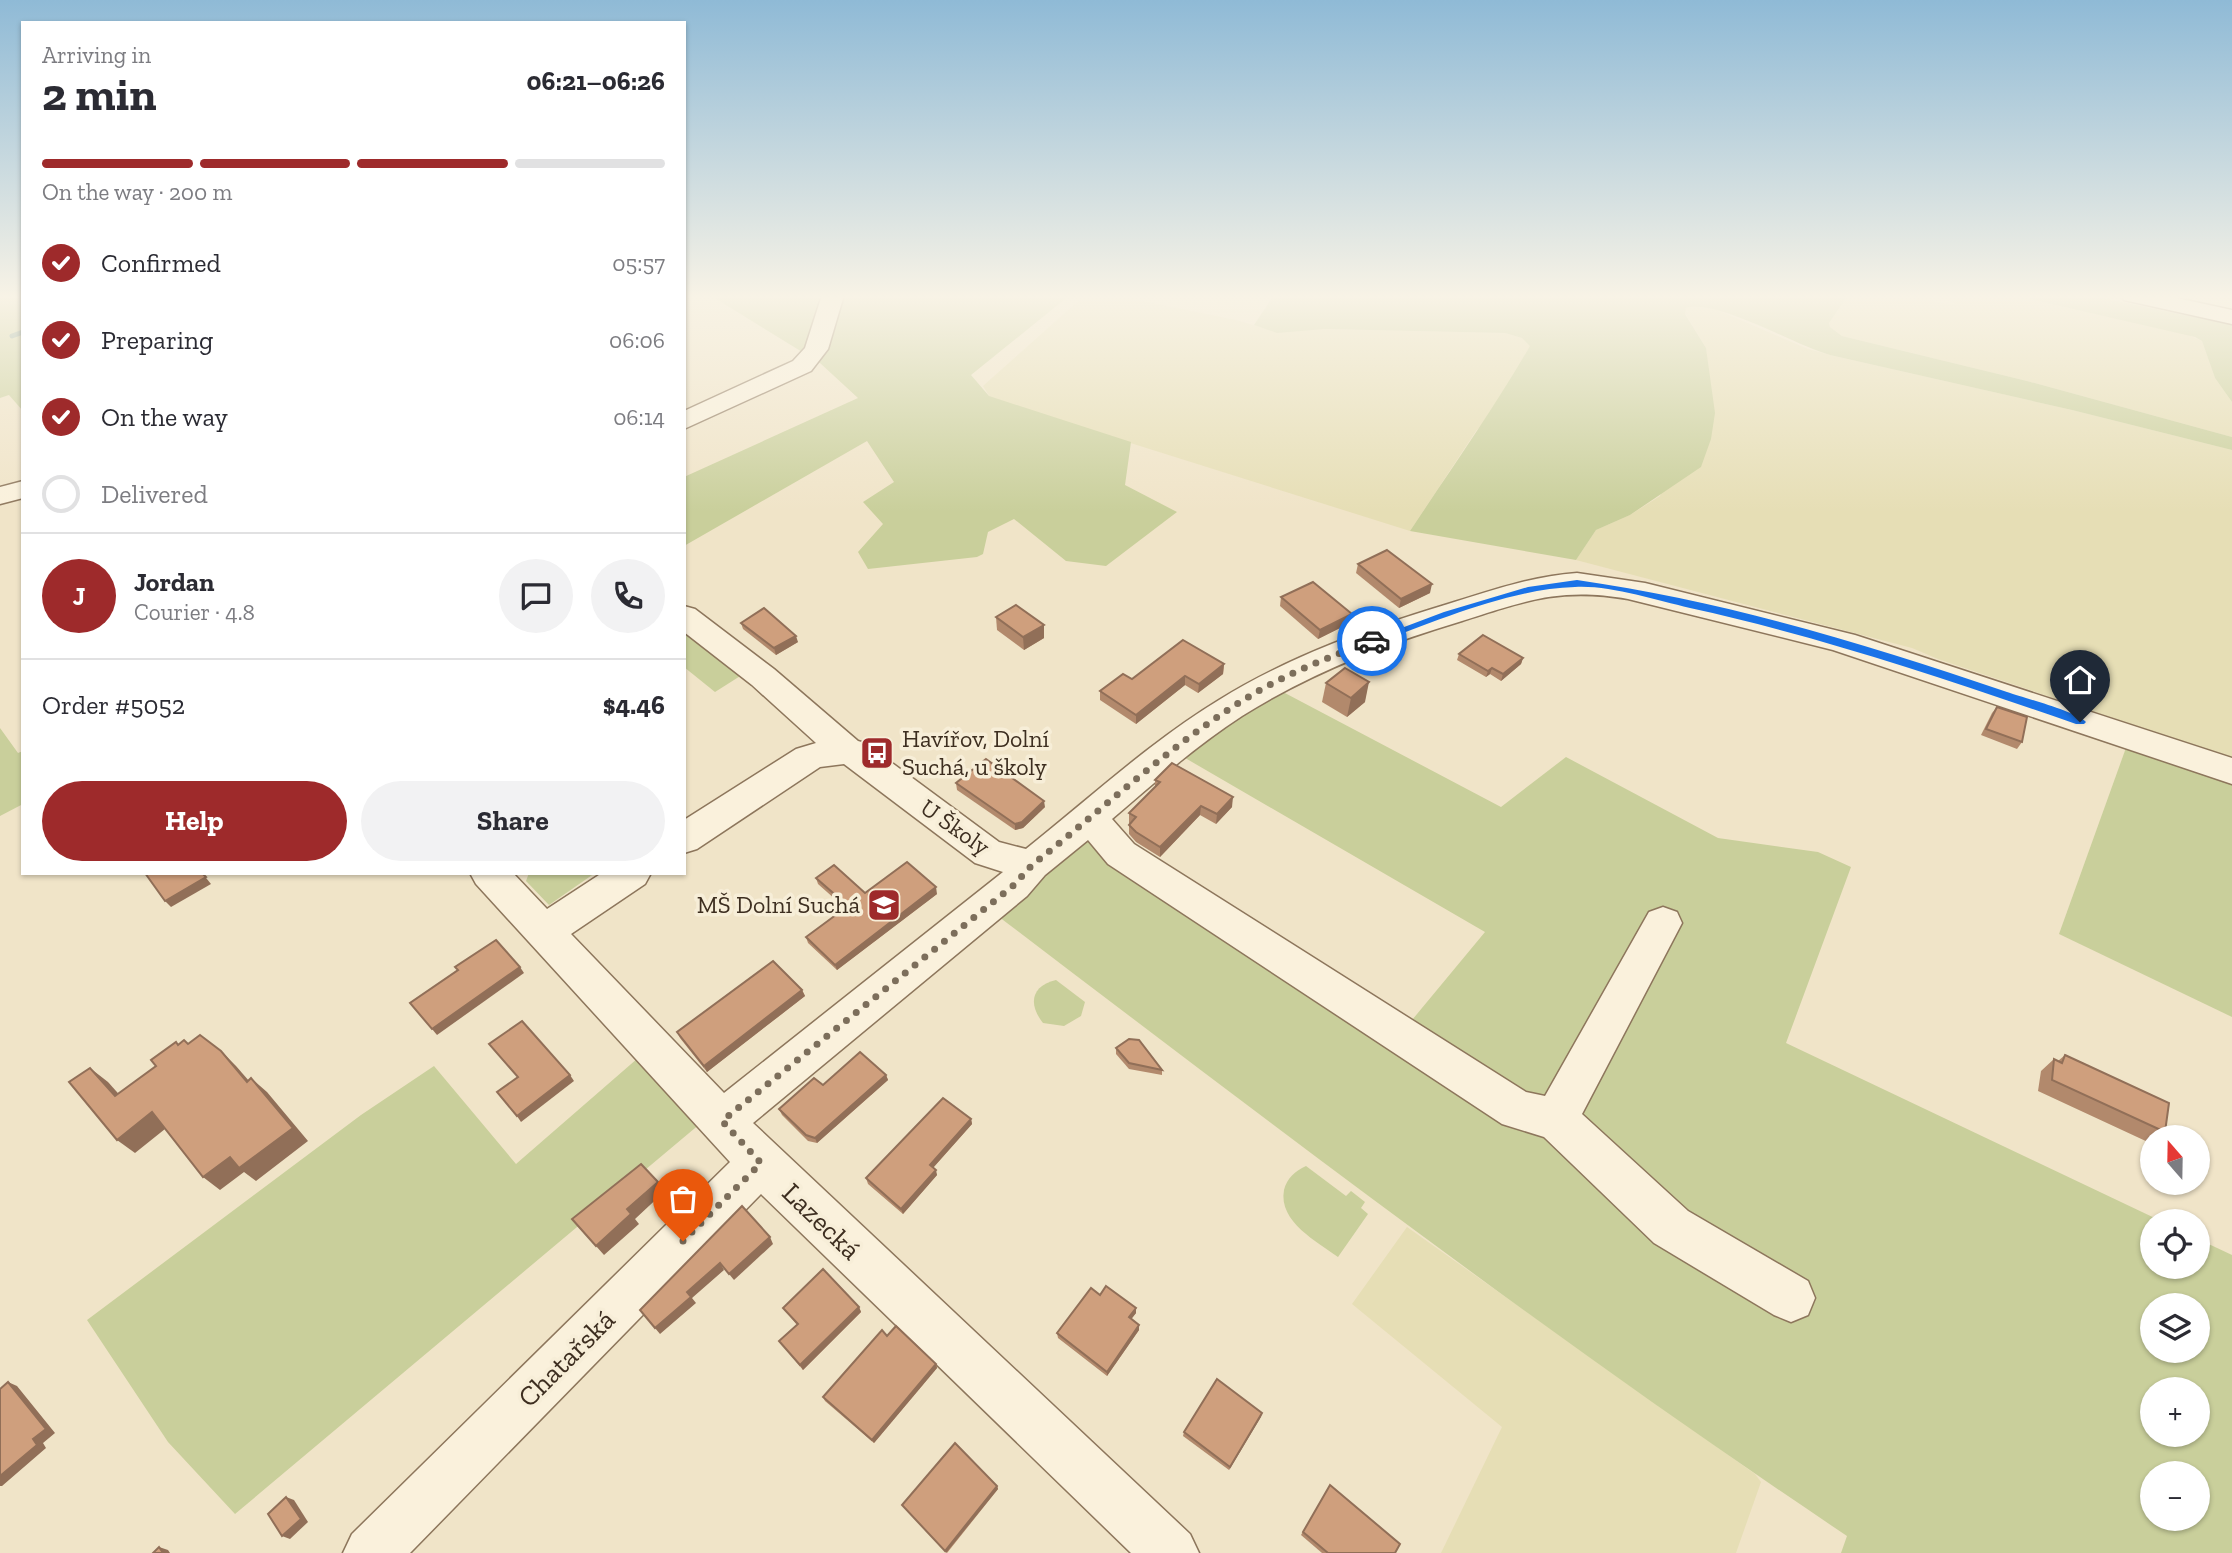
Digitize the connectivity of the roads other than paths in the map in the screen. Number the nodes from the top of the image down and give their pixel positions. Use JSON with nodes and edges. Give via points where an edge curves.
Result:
{"nodes":[{"id":1,"x":799,"y":367,"type":"edge"},
{"id":2,"x":686,"y":420,"type":"edge"},
{"id":3,"x":21,"y":490,"type":"edge"},
{"id":4,"x":0,"y":496,"type":"edge"},
{"id":5,"x":686,"y":618,"type":"edge"},
{"id":6,"x":847,"y":751,"type":"junction"},
{"id":7,"x":2232,"y":771,"type":"edge"},
{"id":8,"x":1090,"y":818,"type":"junction"},
{"id":9,"x":686,"y":838,"type":"edge"},
{"id":10,"x":1032,"y":865,"type":"junction"},
{"id":11,"x":491,"y":875,"type":"edge"},
{"id":12,"x":629,"y":875,"type":"edge"},
{"id":13,"x":1663,"y":923,"type":"dead end"},
{"id":14,"x":544,"y":931,"type":"junction"},
{"id":15,"x":1556,"y":1119,"type":"junction"},
{"id":16,"x":722,"y":1121,"type":"junction"},
{"id":17,"x":761,"y":1163,"type":"junction"},
{"id":18,"x":1791,"y":1298,"type":"dead end"},
{"id":19,"x":371,"y":1553,"type":"edge"},
{"id":20,"x":1171,"y":1553,"type":"edge"}],
"edges":[{"from":1,"to":2,"type":"street"},
{"from":3,"to":4,"type":"street"},
{"from":5,"to":6,"type":"street","name":"U Školy"},
{"from":6,"to":9,"type":"street","via":[[827,751],[808,758]]},
{"from":6,"to":10,"type":"street","name":"U Školy","via":[[988,853]]},
{"from":7,"to":8,"type":"street","via":[[1891,657],[1755,619],[1577,583],[1532,589],[1447,614],[1318,662],[1260,690],[1213,720]]},
{"from":8,"to":10,"type":"street"},
{"from":8,"to":15,"type":"street","via":[[1121,854],[1459,1073],[1517,1110]]},
{"from":10,"to":16,"type":"street","via":[[1014,885]]},
{"from":11,"to":14,"type":"street","name":"Lazecká"},
{"from":12,"to":14,"type":"street"},
{"from":13,"to":15,"type":"street"},
{"from":14,"to":16,"type":"street","name":"Lazecká"},
{"from":15,"to":18,"type":"street","via":[[1671,1227]]},
{"from":16,"to":17,"type":"street","name":"Lazecká"},
{"from":17,"to":19,"type":"street","name":"Chatařská"},
{"from":17,"to":20,"type":"street","name":"Lazecká"}]}
